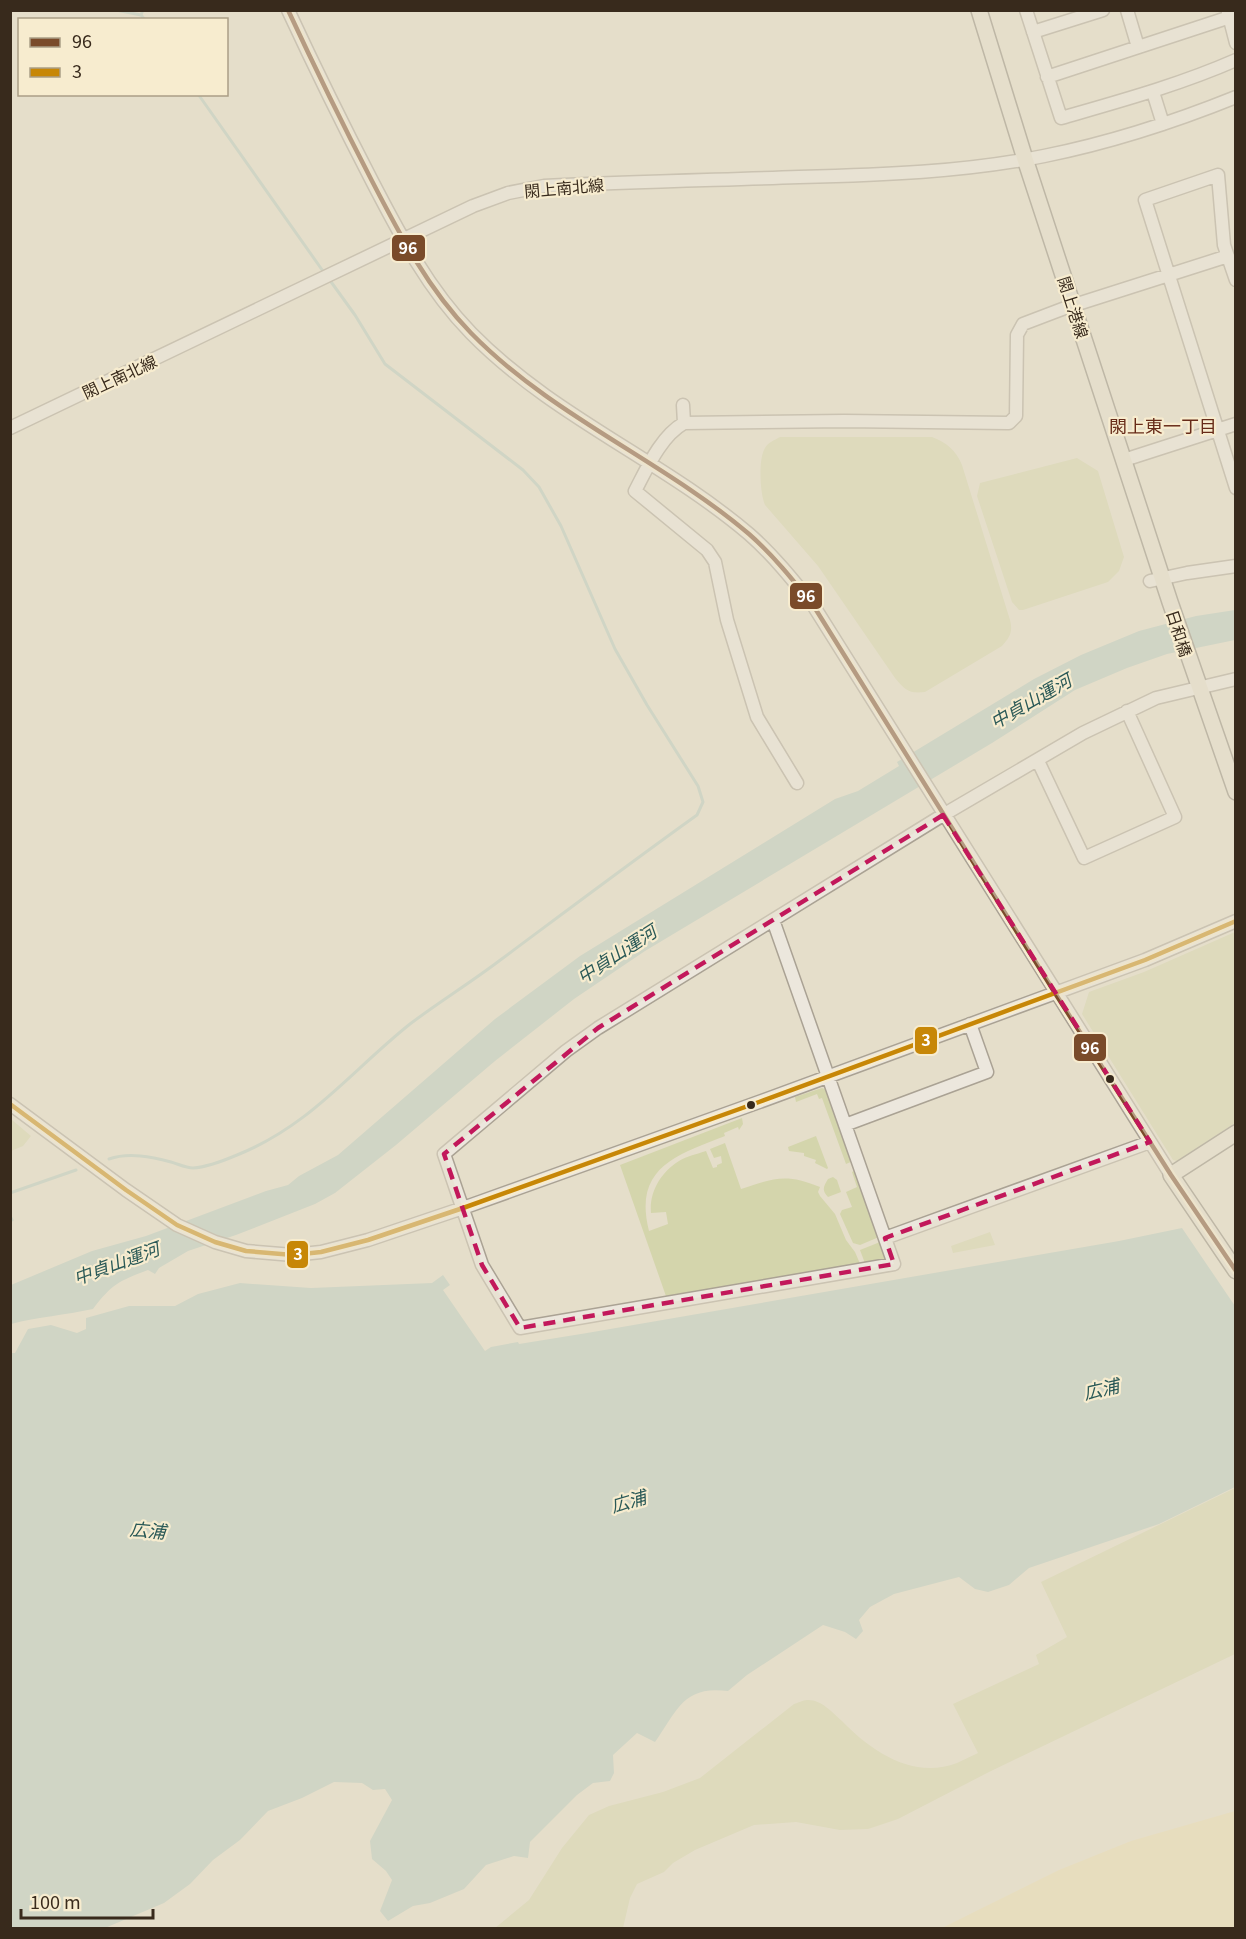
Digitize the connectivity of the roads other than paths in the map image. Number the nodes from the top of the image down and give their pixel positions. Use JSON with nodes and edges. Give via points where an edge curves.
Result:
{"nodes":[{"id":1,"x":288,"y":10,"type":"edge"},
{"id":2,"x":979,"y":10,"type":"edge"},
{"id":3,"x":1026,"y":10,"type":"edge"},
{"id":4,"x":1103,"y":10,"type":"edge"},
{"id":5,"x":1127,"y":10,"type":"edge"},
{"id":6,"x":1229,"y":14,"type":"edge"},
{"id":7,"x":1033,"y":32,"type":"junction"},
{"id":8,"x":1236,"y":43,"type":"edge"},
{"id":9,"x":1138,"y":47,"type":"junction"},
{"id":10,"x":1236,"y":60,"type":"edge"},
{"id":11,"x":1047,"y":77,"type":"junction"},
{"id":12,"x":1153,"y":92,"type":"junction"},
{"id":13,"x":1236,"y":97,"type":"edge"},
{"id":14,"x":1163,"y":124,"type":"junction"},
{"id":15,"x":1025,"y":159,"type":"junction"},
{"id":16,"x":403,"y":240,"type":"junction"},
{"id":17,"x":1228,"y":256,"type":"junction"},
{"id":18,"x":1168,"y":275,"type":"junction"},
{"id":19,"x":1236,"y":280,"type":"edge"},
{"id":20,"x":1073,"y":305,"type":"junction"},
{"id":21,"x":683,"y":405,"type":"dead end"},
{"id":22,"x":684,"y":423,"type":"junction"},
{"id":23,"x":1236,"y":424,"type":"edge"},
{"id":24,"x":10,"y":428,"type":"edge"},
{"id":25,"x":1217,"y":430,"type":"junction"},
{"id":26,"x":1124,"y":460,"type":"junction"},
{"id":27,"x":650,"y":464,"type":"junction"},
{"id":28,"x":1236,"y":488,"type":"edge"},
{"id":29,"x":1236,"y":567,"type":"edge"},
{"id":30,"x":1156,"y":580,"type":"junction"},
{"id":31,"x":1170,"y":602,"type":"joint"},
{"id":32,"x":1236,"y":679,"type":"edge"},
{"id":33,"x":1198,"y":687,"type":"junction"},
{"id":34,"x":1127,"y":711,"type":"junction"},
{"id":35,"x":1038,"y":761,"type":"junction"},
{"id":36,"x":798,"y":783,"type":"dead end"},
{"id":37,"x":1236,"y":792,"type":"edge"},
{"id":38,"x":943,"y":815,"type":"junction"},
{"id":39,"x":773,"y":920,"type":"junction"},
{"id":40,"x":1236,"y":921,"type":"edge"},
{"id":41,"x":1055,"y":993,"type":"junction"},
{"id":42,"x":970,"y":1024,"type":"junction"},
{"id":43,"x":828,"y":1076,"type":"junction"},
{"id":44,"x":10,"y":1104,"type":"edge"},
{"id":45,"x":845,"y":1125,"type":"junction"},
{"id":46,"x":1236,"y":1133,"type":"edge"},
{"id":47,"x":1150,"y":1142,"type":"junction"},
{"id":48,"x":1171,"y":1175,"type":"junction"},
{"id":49,"x":463,"y":1208,"type":"junction"},
{"id":50,"x":885,"y":1238,"type":"junction"},
{"id":51,"x":1236,"y":1271,"type":"edge"}],
"edges":[{"from":1,"to":16,"type":"street"},
{"from":2,"to":15,"type":"main road","name":"閖上港線"},
{"from":3,"to":7,"type":"street"},
{"from":4,"to":7,"type":"street"},
{"from":5,"to":9,"type":"street"},
{"from":6,"to":8,"type":"street"},
{"from":6,"to":9,"type":"street"},
{"from":7,"to":11,"type":"street"},
{"from":9,"to":11,"type":"street"},
{"from":10,"to":12,"type":"street"},
{"from":11,"to":12,"type":"street","via":[[1061,118]]},
{"from":12,"to":14,"type":"street"},
{"from":13,"to":14,"type":"street","name":"閖上南北線"},
{"from":14,"to":15,"type":"street","name":"閖上南北線"},
{"from":15,"to":16,"type":"street","name":"閖上南北線","via":[[911,174],[544,186],[508,193],[473,206]]},
{"from":15,"to":20,"type":"main road","name":"閖上港線"},
{"from":16,"to":24,"type":"street","name":"閖上南北線"},
{"from":16,"to":27,"type":"street","via":[[440,297],[471,333],[548,397]]},
{"from":17,"to":18,"type":"street"},
{"from":17,"to":18,"type":"street","via":[[1218,175],[1144,200]]},
{"from":17,"to":19,"type":"street"},
{"from":18,"to":20,"type":"street"},
{"from":18,"to":25,"type":"street"},
{"from":20,"to":22,"type":"street","via":[[1019,328],[1016,416],[1009,423]]},
{"from":20,"to":26,"type":"main road","name":"閖上港線"},
{"from":21,"to":22,"type":"street"},
{"from":22,"to":27,"type":"street","via":[[673,431]]},
{"from":23,"to":25,"type":"street"},
{"from":25,"to":26,"type":"street"},
{"from":25,"to":28,"type":"street"},
{"from":26,"to":30,"type":"main road","name":"閖上港線"},
{"from":27,"to":36,"type":"street","via":[[635,491],[707,550],[715,562],[727,620],[758,717]]},
{"from":27,"to":38,"type":"street","via":[[711,504],[783,568],[813,605]]},
{"from":29,"to":30,"type":"street"},
{"from":30,"to":31,"type":"main road","name":"閖上港線"},
{"from":31,"to":33,"type":"main road","name":"日和橋"},
{"from":32,"to":33,"type":"street"},
{"from":33,"to":34,"type":"street","via":[[1156,698]]},
{"from":33,"to":37,"type":"main road"},
{"from":34,"to":35,"type":"street"},
{"from":34,"to":35,"type":"street","via":[[1175,817],[1084,858]]},
{"from":35,"to":38,"type":"street"},
{"from":38,"to":39,"type":"street"},
{"from":38,"to":41,"type":"street"},
{"from":39,"to":43,"type":"street"},
{"from":39,"to":49,"type":"street","via":[[566,1051],[444,1154]]},
{"from":40,"to":41,"type":"street"},
{"from":41,"to":42,"type":"street"},
{"from":41,"to":47,"type":"street"},
{"from":42,"to":43,"type":"street"},
{"from":42,"to":45,"type":"street","via":[[987,1072]]},
{"from":43,"to":45,"type":"street"},
{"from":43,"to":49,"type":"street"},
{"from":44,"to":49,"type":"street","via":[[163,1216],[233,1248],[266,1254],[321,1252]]},
{"from":45,"to":50,"type":"street"},
{"from":46,"to":48,"type":"main road"},
{"from":47,"to":48,"type":"street"},
{"from":47,"to":50,"type":"street"},
{"from":48,"to":51,"type":"main road"},
{"from":49,"to":50,"type":"street","via":[[482,1265],[520,1328],[894,1264]]}]}
